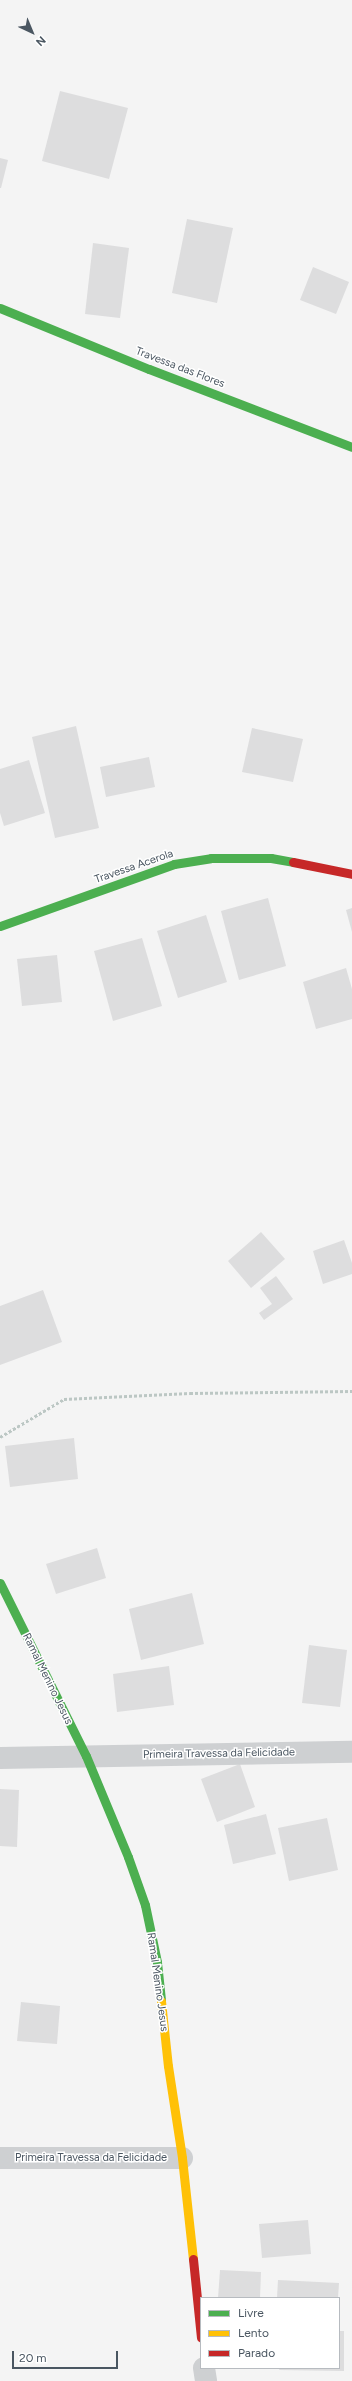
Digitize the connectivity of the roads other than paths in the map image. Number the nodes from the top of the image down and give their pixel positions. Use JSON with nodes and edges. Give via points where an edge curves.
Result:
{"nodes":[{"id":1,"x":0,"y":308,"type":"edge"},
{"id":2,"x":352,"y":447,"type":"edge"},
{"id":3,"x":352,"y":874,"type":"edge"},
{"id":4,"x":0,"y":926,"type":"edge"},
{"id":5,"x":0,"y":1583,"type":"edge"},
{"id":6,"x":352,"y":1752,"type":"edge"},
{"id":7,"x":86,"y":1756,"type":"junction"},
{"id":8,"x":0,"y":1758,"type":"edge"},
{"id":9,"x":0,"y":2158,"type":"edge"},
{"id":10,"x":182,"y":2158,"type":"junction"},
{"id":11,"x":200,"y":2329,"type":"edge"},
{"id":12,"x":204,"y":2369,"type":"edge"},
{"id":13,"x":206,"y":2381,"type":"edge"}],
"edges":[{"from":1,"to":2,"type":"street","name":"Travessa das Flores","via":[[149,369]]},
{"from":3,"to":4,"type":"street","name":"Travessa Acerola","via":[[271,858],[211,858],[174,864]]},
{"from":5,"to":7,"type":"street","name":"Ramal Menino Jesus"},
{"from":6,"to":7,"type":"street","name":"Primeira Travessa da Felicidade"},
{"from":7,"to":8,"type":"street","name":"Primeira Travessa da Felicidade"},
{"from":7,"to":10,"type":"street","name":"Ramal Menino Jesus","via":[[145,1905],[157,1962],[168,2066]]},
{"from":9,"to":10,"type":"street","name":"Primeira Travessa da Felicidade"},
{"from":10,"to":11,"type":"street","name":"Ramal Menino Jesus"},
{"from":12,"to":13,"type":"street"}]}
